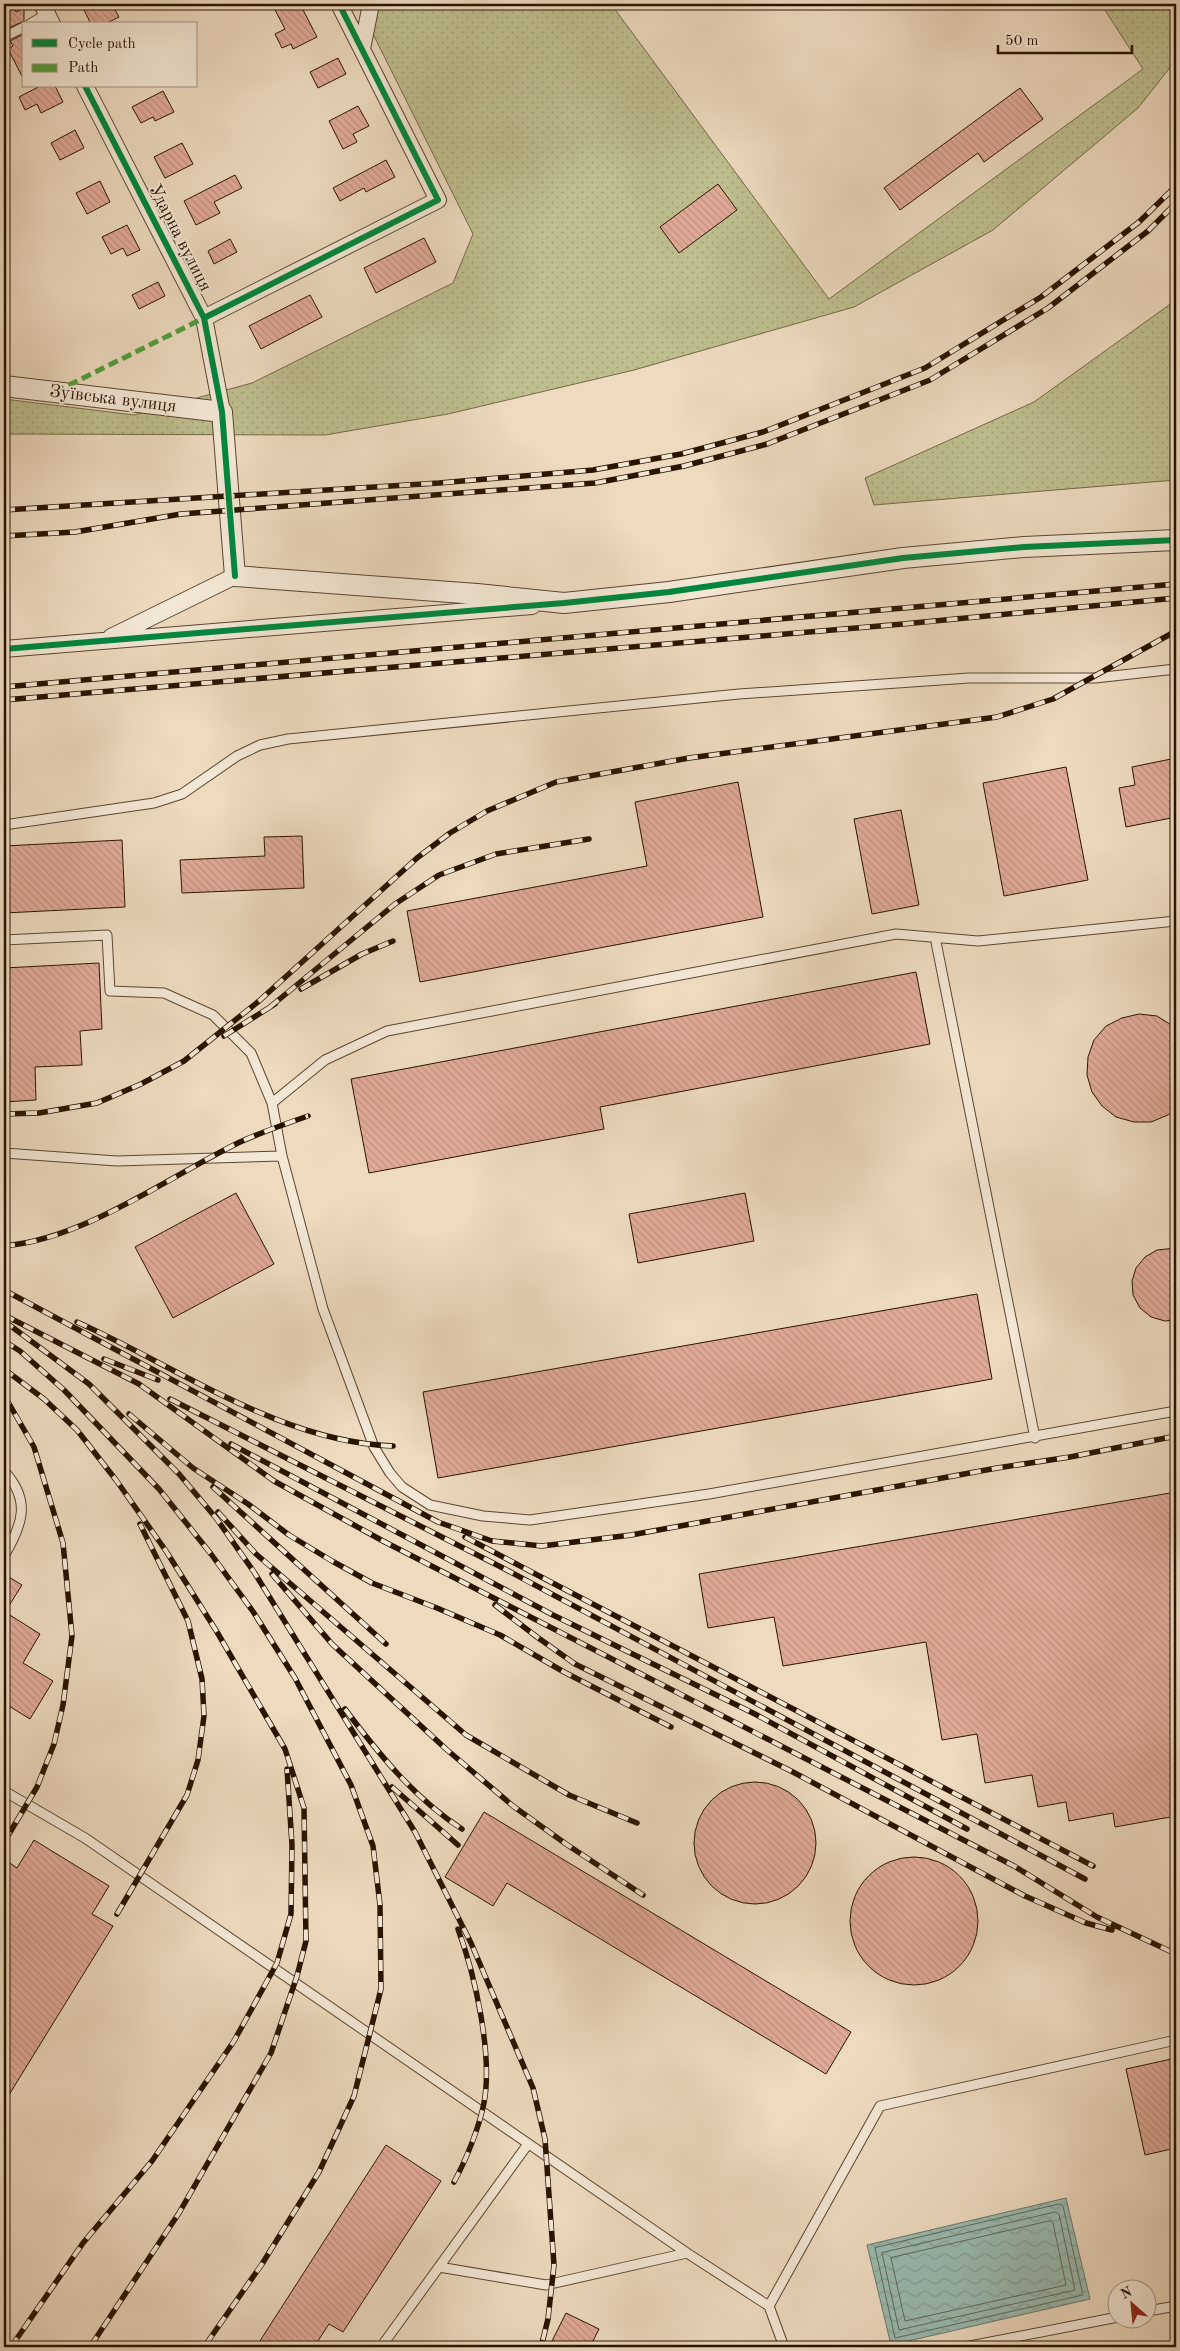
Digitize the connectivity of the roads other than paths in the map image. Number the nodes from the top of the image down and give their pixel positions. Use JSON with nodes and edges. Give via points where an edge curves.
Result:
{"nodes":[{"id":1,"x":339,"y":4,"type":"edge"},
{"id":2,"x":371,"y":4,"type":"edge"},
{"id":3,"x":47,"y":14,"type":"edge"},
{"id":4,"x":33,"y":22,"type":"edge"},
{"id":5,"x":22,"y":28,"type":"edge"},
{"id":6,"x":4,"y":37,"type":"edge"},
{"id":7,"x":362,"y":49,"type":"junction"},
{"id":8,"x":85,"y":88,"type":"edge"},
{"id":9,"x":204,"y":318,"type":"junction"},
{"id":10,"x":4,"y":386,"type":"edge"},
{"id":11,"x":222,"y":412,"type":"junction"},
{"id":12,"x":1176,"y":540,"type":"edge"},
{"id":13,"x":235,"y":576,"type":"junction"},
{"id":14,"x":564,"y":603,"type":"junction"},
{"id":15,"x":103,"y":642,"type":"junction"},
{"id":16,"x":4,"y":649,"type":"edge"},
{"id":17,"x":1176,"y":669,"type":"edge"},
{"id":18,"x":4,"y":825,"type":"edge"},
{"id":19,"x":1176,"y":922,"type":"edge"},
{"id":20,"x":935,"y":937,"type":"junction"},
{"id":21,"x":4,"y":940,"type":"edge"},
{"id":22,"x":272,"y":1103,"type":"junction"},
{"id":23,"x":4,"y":1153,"type":"edge"},
{"id":24,"x":282,"y":1156,"type":"junction"},
{"id":25,"x":1176,"y":1411,"type":"edge"},
{"id":26,"x":1035,"y":1438,"type":"junction"},
{"id":27,"x":4,"y":1470,"type":"edge"},
{"id":28,"x":4,"y":1556,"type":"edge"},
{"id":29,"x":4,"y":1791,"type":"edge"},
{"id":30,"x":1176,"y":2040,"type":"edge"},
{"id":31,"x":528,"y":2144,"type":"junction"},
{"id":32,"x":687,"y":2254,"type":"junction"},
{"id":33,"x":439,"y":2267,"type":"junction"},
{"id":34,"x":770,"y":2306,"type":"junction"},
{"id":35,"x":1176,"y":2306,"type":"edge"},
{"id":36,"x":1158,"y":2309,"type":"edge"},
{"id":37,"x":1108,"y":2319,"type":"edge"},
{"id":38,"x":381,"y":2347,"type":"edge"},
{"id":39,"x":784,"y":2347,"type":"edge"},
{"id":40,"x":965,"y":2347,"type":"edge"}],
"edges":[{"from":1,"to":7,"type":"street"},
{"from":2,"to":7,"type":"street"},
{"from":3,"to":4,"type":"lane"},
{"from":5,"to":6,"type":"lane"},
{"from":7,"to":9,"type":"street","via":[[438,200]]},
{"from":8,"to":9,"type":"street","name":"Ударна вулиця"},
{"from":9,"to":11,"type":"street","name":"Ударна вулиця"},
{"from":10,"to":11,"type":"street","name":"Зуївська вулиця"},
{"from":11,"to":13,"type":"street"},
{"from":12,"to":14,"type":"street","via":[[1024,547],[903,558],[670,592]]},
{"from":13,"to":14,"type":"street"},
{"from":13,"to":15,"type":"street"},
{"from":14,"to":15,"type":"street"},
{"from":15,"to":16,"type":"street"},
{"from":17,"to":18,"type":"lane","via":[[1094,678],[969,678],[739,694],[288,739],[260,745],[236,756],[182,794],[154,803]]},
{"from":19,"to":20,"type":"lane","via":[[978,941]]},
{"from":20,"to":22,"type":"lane","via":[[896,934],[387,1031],[325,1060]]},
{"from":20,"to":26,"type":"lane"},
{"from":21,"to":22,"type":"lane","via":[[107,935],[110,991],[164,993],[213,1015],[251,1053]]},
{"from":22,"to":24,"type":"lane"},
{"from":23,"to":24,"type":"lane","via":[[117,1161]]},
{"from":24,"to":26,"type":"lane","via":[[323,1309],[374,1446],[402,1488],[430,1505],[483,1516],[530,1520],[709,1494]]},
{"from":25,"to":26,"type":"lane"},
{"from":27,"to":28,"type":"lane","via":[[14,1481],[21,1498],[22,1517]]},
{"from":29,"to":31,"type":"lane","via":[[85,1838]]},
{"from":30,"to":34,"type":"lane","via":[[880,2106]]},
{"from":31,"to":32,"type":"lane"},
{"from":31,"to":33,"type":"lane"},
{"from":32,"to":33,"type":"lane","via":[[546,2285]]},
{"from":32,"to":34,"type":"lane"},
{"from":33,"to":38,"type":"lane"},
{"from":34,"to":39,"type":"lane"},
{"from":35,"to":36,"type":"lane"},
{"from":37,"to":40,"type":"lane"}]}
